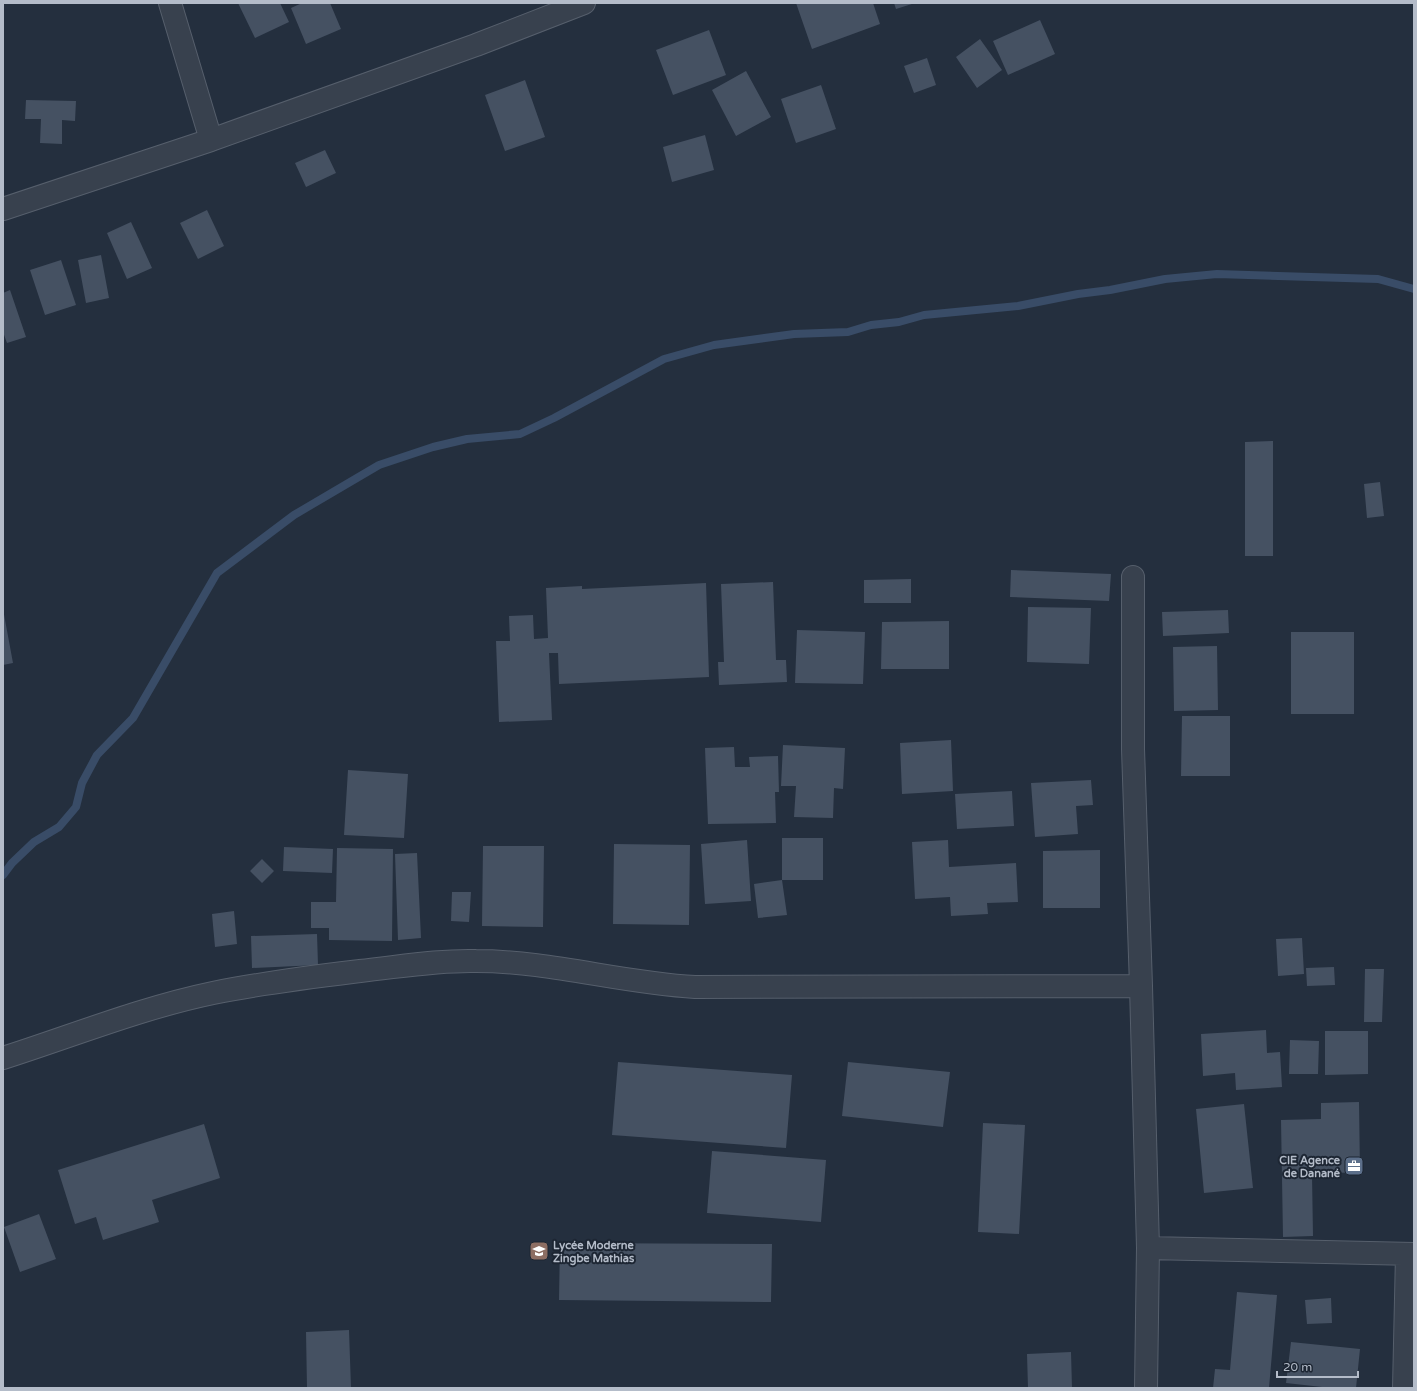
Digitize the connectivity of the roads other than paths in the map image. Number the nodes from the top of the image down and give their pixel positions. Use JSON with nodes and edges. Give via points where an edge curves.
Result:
{"nodes":[{"id":1,"x":170,"y":3,"type":"edge"},
{"id":2,"x":584,"y":3,"type":"edge"},
{"id":3,"x":211,"y":140,"type":"junction"},
{"id":4,"x":3,"y":208,"type":"edge"},
{"id":5,"x":1133,"y":577,"type":"dead end"},
{"id":6,"x":1142,"y":986,"type":"junction"},
{"id":7,"x":3,"y":1058,"type":"edge"},
{"id":8,"x":1148,"y":1248,"type":"junction"},
{"id":9,"x":1410,"y":1254,"type":"edge"},
{"id":10,"x":1146,"y":1388,"type":"edge"},
{"id":11,"x":1404,"y":1388,"type":"edge"}],
"edges":[{"from":1,"to":3,"type":"street"},
{"from":2,"to":3,"type":"street","via":[[476,45]]},
{"from":3,"to":4,"type":"street"},
{"from":5,"to":6,"type":"street","via":[[1133,748]]},
{"from":6,"to":7,"type":"street","via":[[694,987],[513,964],[477,961],[417,963],[213,993]]},
{"from":6,"to":8,"type":"street"},
{"from":8,"to":9,"type":"street"},
{"from":8,"to":10,"type":"street"},
{"from":9,"to":11,"type":"street"}]}
